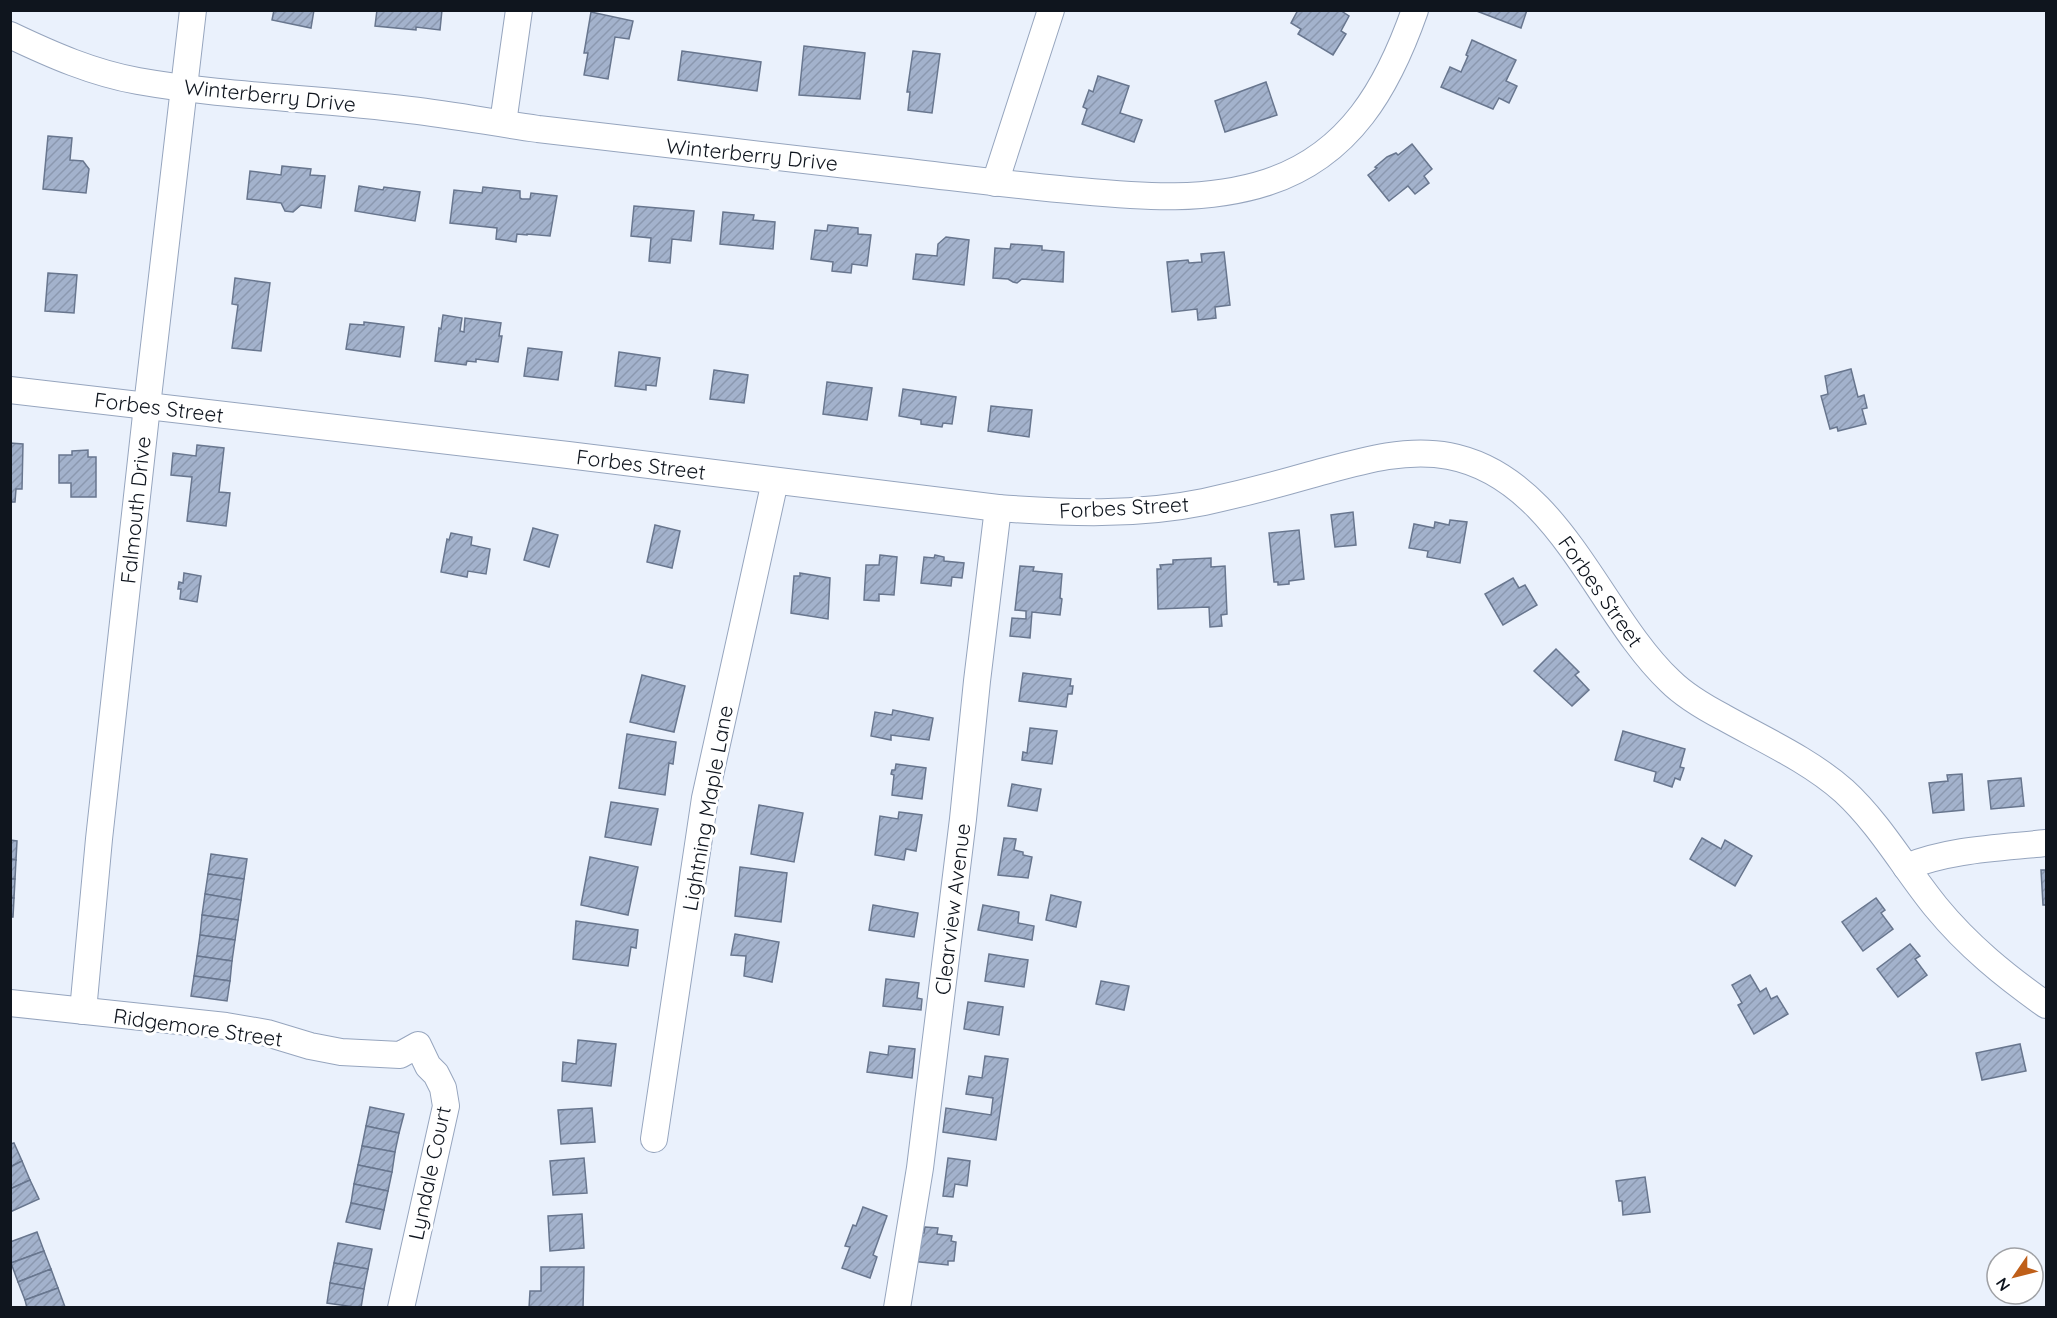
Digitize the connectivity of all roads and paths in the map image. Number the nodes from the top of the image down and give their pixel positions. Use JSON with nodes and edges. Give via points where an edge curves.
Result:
{"nodes":[{"id":1,"x":193,"y":10,"type":"edge"},
{"id":2,"x":519,"y":10,"type":"edge"},
{"id":3,"x":1051,"y":10,"type":"edge"},
{"id":4,"x":1415,"y":10,"type":"edge"},
{"id":5,"x":10,"y":35,"type":"edge"},
{"id":6,"x":185,"y":87,"type":"junction"},
{"id":7,"x":503,"y":123,"type":"junction"},
{"id":8,"x":995,"y":183,"type":"junction"},
{"id":9,"x":10,"y":390,"type":"edge"},
{"id":10,"x":147,"y":406,"type":"junction"},
{"id":11,"x":775,"y":481,"type":"junction"},
{"id":12,"x":998,"y":508,"type":"junction"},
{"id":13,"x":2046,"y":843,"type":"edge"},
{"id":14,"x":1906,"y":867,"type":"junction"},
{"id":15,"x":10,"y":1003,"type":"edge"},
{"id":16,"x":2046,"y":1005,"type":"edge"},
{"id":17,"x":83,"y":1011,"type":"junction"},
{"id":18,"x":417,"y":1045,"type":"joint"},
{"id":19,"x":654,"y":1138,"type":"dead end"},
{"id":20,"x":401,"y":1308,"type":"edge"},
{"id":21,"x":897,"y":1308,"type":"edge"}],
"edges":[{"from":1,"to":6,"type":"street","name":"Falmouth Drive"},
{"from":2,"to":7,"type":"street"},
{"from":3,"to":8,"type":"street"},
{"from":4,"to":8,"type":"street","name":"Winterberry Drive","via":[[1387,79],[1369,108],[1321,155],[1273,181],[1214,195],[1186,197]]},
{"from":5,"to":6,"type":"street","name":"Winterberry Drive","via":[[91,69],[136,81]]},
{"from":6,"to":7,"type":"street","name":"Winterberry Drive","via":[[362,104]]},
{"from":6,"to":10,"type":"street","name":"Falmouth Drive"},
{"from":7,"to":8,"type":"street","name":"Winterberry Drive"},
{"from":9,"to":10,"type":"street","name":"Forbes Street"},
{"from":10,"to":11,"type":"street","name":"Forbes Street"},
{"from":10,"to":17,"type":"street","name":"Falmouth Drive"},
{"from":11,"to":12,"type":"street","name":"Forbes Street"},
{"from":11,"to":19,"type":"street","name":"Lightning Maple Lane","via":[[705,798]]},
{"from":12,"to":14,"type":"street","name":"Forbes Street","via":[[1090,512],[1200,503],[1404,454],[1451,456],[1477,464],[1496,474],[1545,514],[1651,662],[1672,683],[1696,702],[1813,767],[1842,789]]},
{"from":12,"to":21,"type":"street","name":"Clearview Avenue","via":[[920,1168]]},
{"from":13,"to":14,"type":"street","via":[[1951,853]]},
{"from":14,"to":16,"type":"street","name":"Forbes Street","via":[[1960,936]]},
{"from":15,"to":17,"type":"street","name":"Ridgemore Street"},
{"from":17,"to":18,"type":"street","name":"Ridgemore Street","via":[[226,1026],[341,1052],[400,1055]]},
{"from":18,"to":20,"type":"street","name":"Lyndale Court","via":[[443,1088],[446,1106]]}]}
